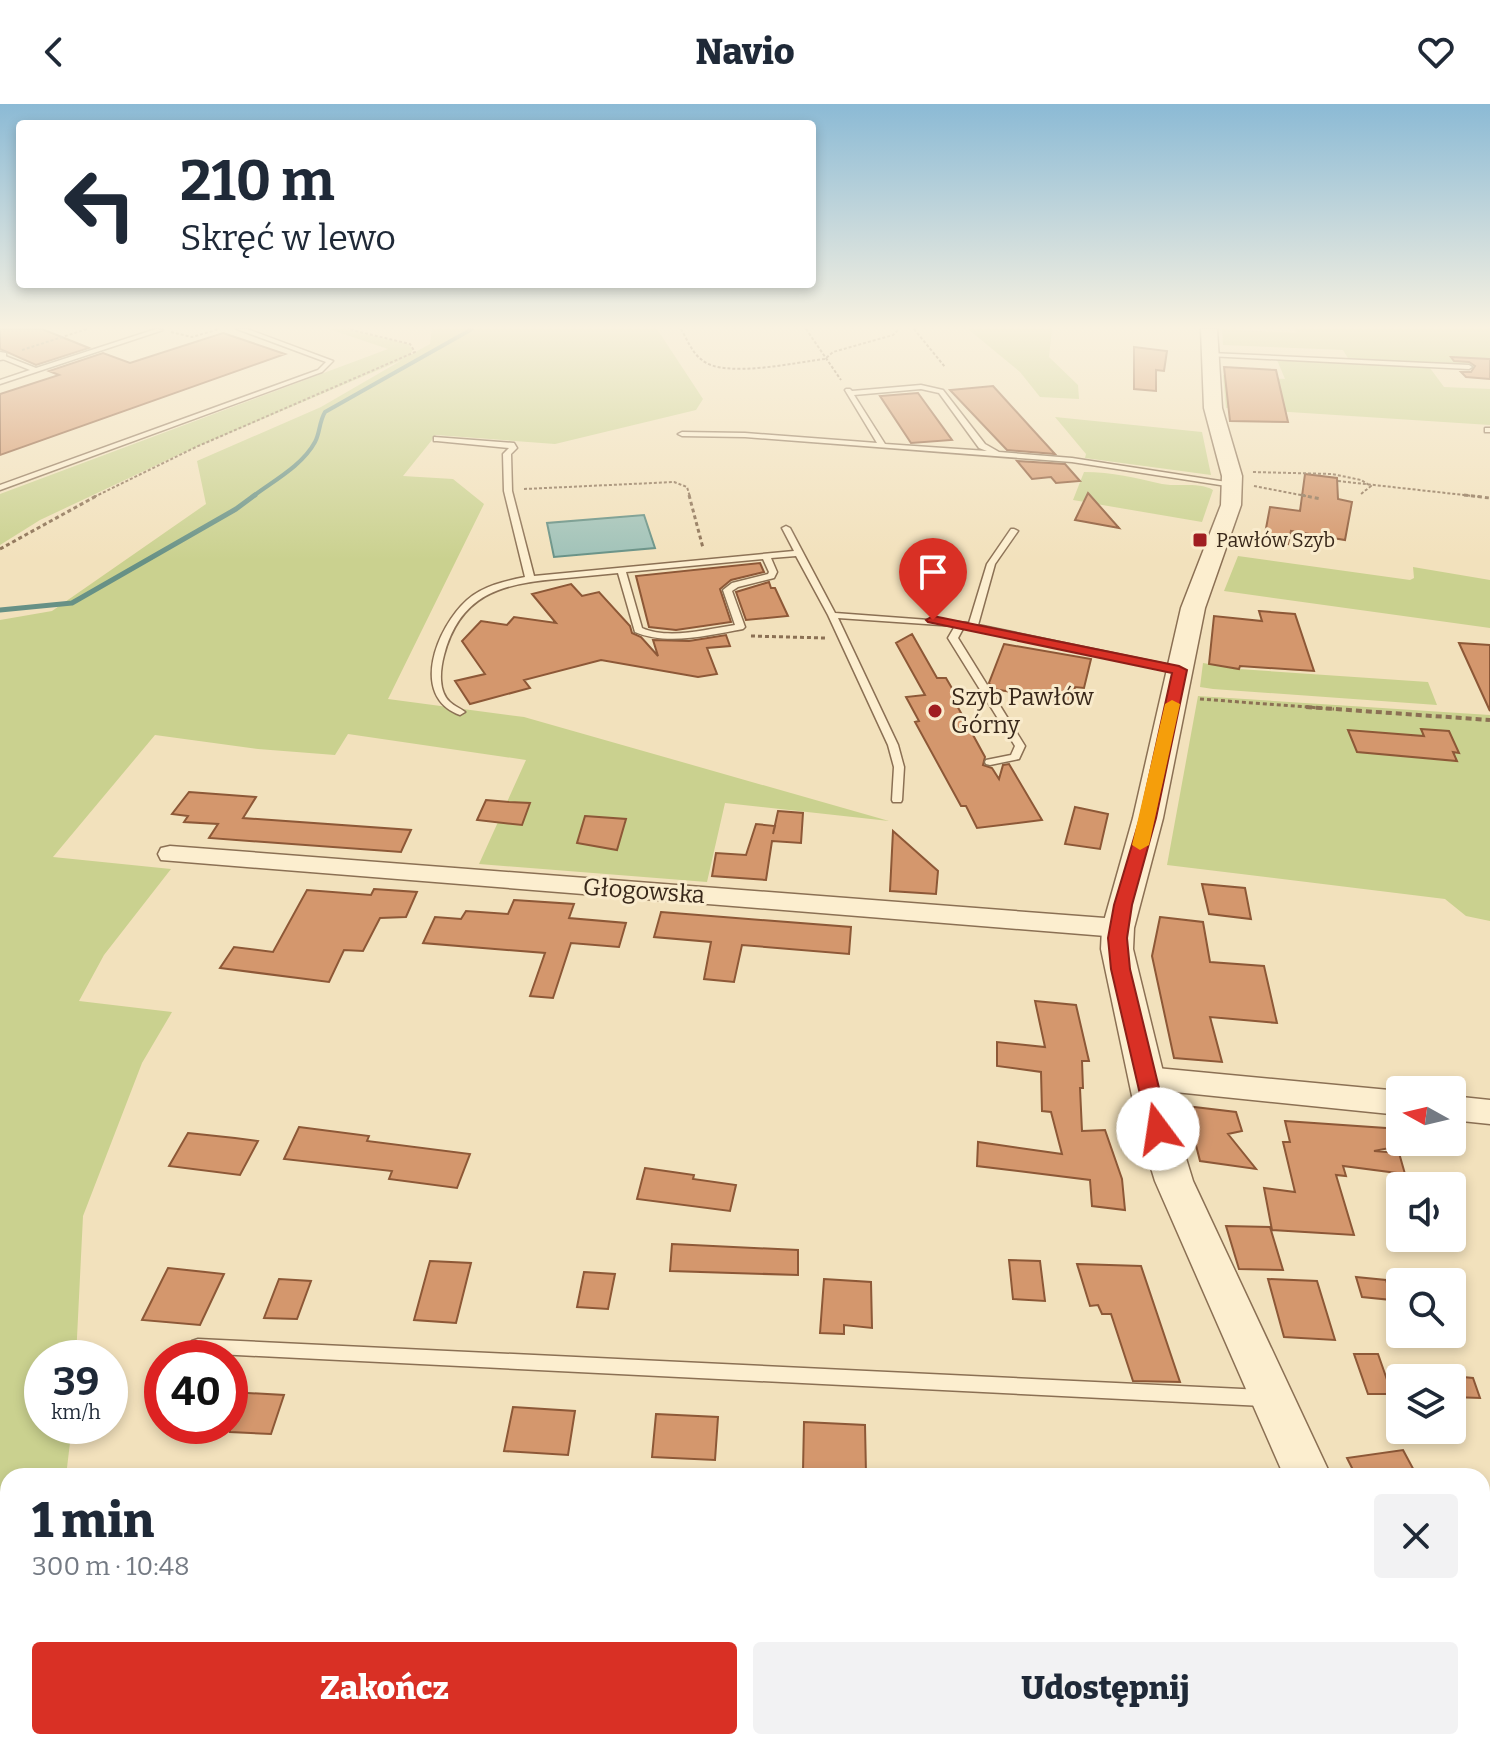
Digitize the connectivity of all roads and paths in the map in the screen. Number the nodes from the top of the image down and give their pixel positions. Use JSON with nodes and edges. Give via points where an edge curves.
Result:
{"nodes":[{"id":1,"x":225,"y":406,"type":"edge"},
{"id":2,"x":297,"y":406,"type":"edge"},
{"id":3,"x":858,"y":406,"type":"edge"},
{"id":4,"x":952,"y":406,"type":"edge"},
{"id":5,"x":1213,"y":406,"type":"edge"},
{"id":6,"x":682,"y":434,"type":"dead end"},
{"id":7,"x":437,"y":439,"type":"dead end"},
{"id":8,"x":883,"y":446,"type":"junction"},
{"id":9,"x":1019,"y":457,"type":"junction"},
{"id":10,"x":1239,"y":480,"type":"junction"},
{"id":11,"x":1338,"y":481,"type":"dead end"},
{"id":12,"x":1371,"y":486,"type":"junction"},
{"id":13,"x":0,"y":488,"type":"edge"},
{"id":14,"x":508,"y":491,"type":"junction"},
{"id":15,"x":1361,"y":494,"type":"dead end"},
{"id":16,"x":1490,"y":498,"type":"edge"},
{"id":17,"x":1321,"y":499,"type":"dead end"},
{"id":18,"x":786,"y":528,"type":"dead end"},
{"id":19,"x":1014,"y":531,"type":"dead end"},
{"id":20,"x":0,"y":549,"type":"edge"},
{"id":21,"x":799,"y":553,"type":"junction"},
{"id":22,"x":766,"y":556,"type":"junction"},
{"id":23,"x":707,"y":562,"type":"junction"},
{"id":24,"x":621,"y":570,"type":"junction"},
{"id":25,"x":530,"y":579,"type":"junction"},
{"id":26,"x":832,"y":615,"type":"junction"},
{"id":27,"x":961,"y":624,"type":"junction"},
{"id":28,"x":973,"y":626,"type":"junction"},
{"id":29,"x":740,"y":627,"type":"junction"},
{"id":30,"x":825,"y":638,"type":"dead end"},
{"id":31,"x":1177,"y":683,"type":"junction"},
{"id":32,"x":460,"y":712,"type":"dead end"},
{"id":33,"x":1490,"y":720,"type":"edge"},
{"id":34,"x":990,"y":762,"type":"dead end"},
{"id":35,"x":897,"y":800,"type":"dead end"},
{"id":36,"x":170,"y":854,"type":"dead end"},
{"id":37,"x":1118,"y":928,"type":"junction"},
{"id":38,"x":1146,"y":1078,"type":"junction"},
{"id":39,"x":1386,"y":1102,"type":"edge"},
{"id":40,"x":1466,"y":1109,"type":"edge"},
{"id":41,"x":1490,"y":1112,"type":"edge"},
{"id":42,"x":248,"y":1348,"type":"edge"},
{"id":43,"x":1270,"y":1399,"type":"junction"},
{"id":44,"x":1304,"y":1468,"type":"edge"}],
"edges":[{"from":1,"to":13,"type":"lane"},
{"from":2,"to":20,"type":"path","via":[[61,512]]},
{"from":3,"to":8,"type":"lane"},
{"from":4,"to":9,"type":"lane","via":[[982,446]]},
{"from":5,"to":10,"type":"street"},
{"from":6,"to":8,"type":"lane"},
{"from":7,"to":14,"type":"lane","via":[[511,445]]},
{"from":8,"to":9,"type":"lane"},
{"from":9,"to":10,"type":"lane"},
{"from":10,"to":12,"type":"path","via":[[1339,476]]},
{"from":10,"to":17,"type":"path"},
{"from":10,"to":31,"type":"street","via":[[1193,608]]},
{"from":11,"to":12,"type":"path"},
{"from":12,"to":15,"type":"path"},
{"from":12,"to":16,"type":"path"},
{"from":14,"to":23,"type":"path","via":[[654,481],[687,487]]},
{"from":14,"to":25,"type":"lane"},
{"from":18,"to":21,"type":"lane"},
{"from":19,"to":28,"type":"lane","via":[[991,564]]},
{"from":21,"to":22,"type":"lane"},
{"from":21,"to":26,"type":"lane"},
{"from":22,"to":23,"type":"lane"},
{"from":22,"to":29,"type":"lane","via":[[771,576],[727,590]]},
{"from":23,"to":24,"type":"lane"},
{"from":24,"to":25,"type":"lane"},
{"from":24,"to":29,"type":"lane","via":[[643,634]]},
{"from":25,"to":32,"type":"lane","via":[[507,582],[474,599],[447,633],[436,672],[438,690],[444,703]]},
{"from":26,"to":27,"type":"lane"},
{"from":26,"to":35,"type":"lane","via":[[893,745],[899,767]]},
{"from":27,"to":28,"type":"lane"},
{"from":27,"to":34,"type":"lane","via":[[953,638],[1020,746],[1015,757]]},
{"from":28,"to":31,"type":"lane"},
{"from":29,"to":30,"type":"path","via":[[758,637]]},
{"from":31,"to":33,"type":"path"},
{"from":31,"to":37,"type":"street"},
{"from":36,"to":37,"type":"street","name":"Głogowska"},
{"from":37,"to":38,"type":"street","via":[[1121,969]]},
{"from":38,"to":39,"type":"street"},
{"from":38,"to":43,"type":"street","via":[[1174,1181]]},
{"from":40,"to":41,"type":"street"},
{"from":42,"to":43,"type":"lane"},
{"from":43,"to":44,"type":"street"}]}
